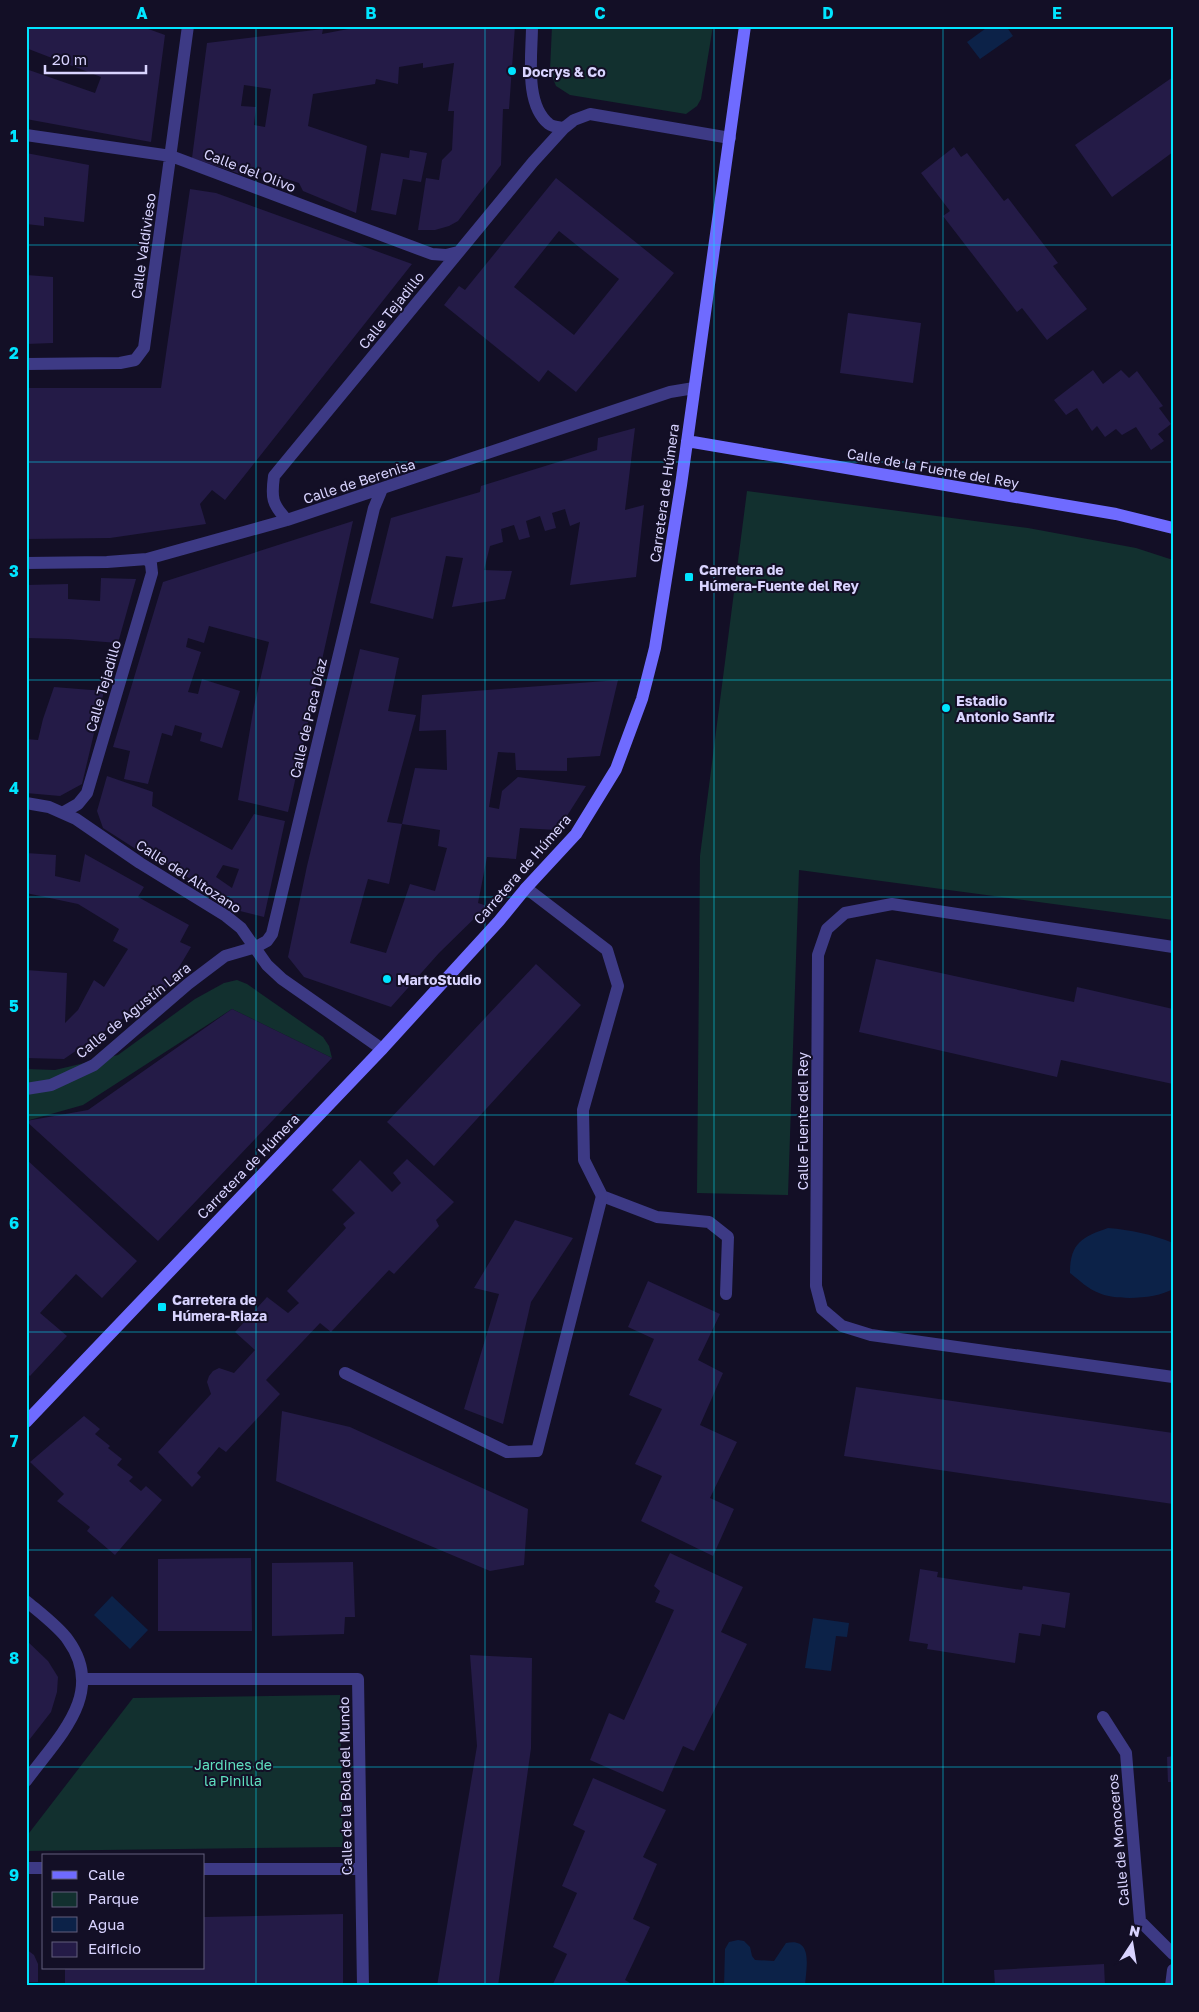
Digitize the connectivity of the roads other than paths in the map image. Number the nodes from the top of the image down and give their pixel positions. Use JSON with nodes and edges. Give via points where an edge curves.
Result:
{"nodes":[{"id":1,"x":188,"y":26,"type":"edge"},
{"id":2,"x":532,"y":26,"type":"edge"},
{"id":3,"x":745,"y":26,"type":"edge"},
{"id":4,"x":564,"y":128,"type":"junction"},
{"id":5,"x":26,"y":135,"type":"edge"},
{"id":6,"x":730,"y":138,"type":"junction"},
{"id":7,"x":171,"y":156,"type":"junction"},
{"id":8,"x":458,"y":252,"type":"junction"},
{"id":9,"x":26,"y":364,"type":"edge"},
{"id":10,"x":694,"y":388,"type":"junction"},
{"id":11,"x":687,"y":441,"type":"junction"},
{"id":12,"x":382,"y":489,"type":"junction"},
{"id":13,"x":287,"y":520,"type":"junction"},
{"id":14,"x":1173,"y":528,"type":"edge"},
{"id":15,"x":147,"y":559,"type":"junction"},
{"id":16,"x":26,"y":563,"type":"edge"},
{"id":17,"x":26,"y":803,"type":"edge"},
{"id":18,"x":64,"y":812,"type":"junction"},
{"id":19,"x":526,"y":888,"type":"junction"},
{"id":20,"x":256,"y":947,"type":"junction"},
{"id":21,"x":1173,"y":947,"type":"edge"},
{"id":22,"x":382,"y":1048,"type":"junction"},
{"id":23,"x":26,"y":1089,"type":"edge"},
{"id":24,"x":602,"y":1196,"type":"junction"},
{"id":25,"x":726,"y":1294,"type":"dead end"},
{"id":26,"x":345,"y":1373,"type":"dead end"},
{"id":27,"x":1173,"y":1377,"type":"edge"},
{"id":28,"x":26,"y":1422,"type":"edge"},
{"id":29,"x":26,"y":1601,"type":"edge"},
{"id":30,"x":84,"y":1679,"type":"junction"},
{"id":31,"x":1103,"y":1717,"type":"dead end"},
{"id":32,"x":26,"y":1781,"type":"edge"},
{"id":33,"x":26,"y":1868,"type":"edge"},
{"id":34,"x":42,"y":1868,"type":"edge"},
{"id":35,"x":205,"y":1869,"type":"edge"},
{"id":36,"x":361,"y":1869,"type":"junction"},
{"id":37,"x":1173,"y":1954,"type":"edge"},
{"id":38,"x":1173,"y":1970,"type":"edge"},
{"id":39,"x":363,"y":1986,"type":"edge"},
{"id":40,"x":1171,"y":1986,"type":"edge"}],
"edges":[{"from":1,"to":7,"type":"street","name":"Calle Valdivieso"},
{"from":2,"to":4,"type":"street","via":[[532,93],[542,117],[551,126]]},
{"from":3,"to":6,"type":"main road","name":"Carretera de Húmera"},
{"from":4,"to":6,"type":"street","name":"Calle Tejadillo","via":[[590,114]]},
{"from":4,"to":8,"type":"street","name":"Calle Tejadillo"},
{"from":5,"to":7,"type":"street","name":"Calle del Olivo"},
{"from":6,"to":10,"type":"main road","name":"Carretera de Húmera"},
{"from":7,"to":8,"type":"street","name":"Calle del Olivo","via":[[432,254]]},
{"from":7,"to":9,"type":"street","name":"Calle Valdivieso","via":[[144,348],[135,360],[120,363]]},
{"from":8,"to":13,"type":"street","name":"Calle Tejadillo","via":[[274,476],[271,495]]},
{"from":10,"to":11,"type":"main road","name":"Carretera de Húmera"},
{"from":10,"to":12,"type":"street","name":"Calle de Berenisa","via":[[670,392]]},
{"from":11,"to":14,"type":"main road","name":"Calle de la Fuente del Rey","via":[[1116,514]]},
{"from":11,"to":19,"type":"main road","name":"Carretera de Húmera","via":[[656,639],[642,699],[616,770],[576,834]]},
{"from":12,"to":13,"type":"street","name":"Calle de Berenisa"},
{"from":12,"to":20,"type":"street","name":"Calle de Paca Díaz","via":[[374,508],[272,934]]},
{"from":13,"to":15,"type":"street","name":"Calle de Berenisa"},
{"from":15,"to":16,"type":"street","name":"Calle de Berenisa"},
{"from":15,"to":18,"type":"street","name":"Calle Tejadillo","via":[[152,573],[87,793],[78,804]]},
{"from":17,"to":18,"type":"street","name":"Calle del Altozano"},
{"from":18,"to":20,"type":"street","name":"Calle del Altozano","via":[[226,916]]},
{"from":19,"to":22,"type":"main road","name":"Carretera de Húmera"},
{"from":19,"to":24,"type":"street","via":[[607,950],[618,986],[583,1110],[584,1160]]},
{"from":20,"to":22,"type":"street","name":"Calle del Altozano","via":[[267,965],[282,979]]},
{"from":20,"to":23,"type":"street","name":"Calle de Agustín Lara","via":[[225,956],[94,1065],[51,1086]]},
{"from":21,"to":27,"type":"street","name":"Calle Fuente del Rey","via":[[892,904],[845,913],[827,928],[818,955],[816,1276],[822,1309],[842,1326],[871,1335]]},
{"from":22,"to":28,"type":"main road","name":"Carretera de Húmera"},
{"from":24,"to":25,"type":"street","via":[[657,1217],[709,1222],[728,1237]]},
{"from":24,"to":26,"type":"street","via":[[537,1451],[507,1452]]},
{"from":29,"to":30,"type":"street","via":[[68,1640],[79,1660]]},
{"from":30,"to":32,"type":"street","via":[[76,1714]]},
{"from":30,"to":36,"type":"street","name":"Calle de la Bola del Mundo","via":[[358,1678]]},
{"from":31,"to":37,"type":"street","name":"Calle de Monoceros","via":[[1126,1753],[1140,1921]]},
{"from":33,"to":34,"type":"street"},
{"from":35,"to":36,"type":"street"},
{"from":36,"to":39,"type":"street","name":"Calle de la Bola del Mundo"},
{"from":38,"to":40,"type":"street"}]}
